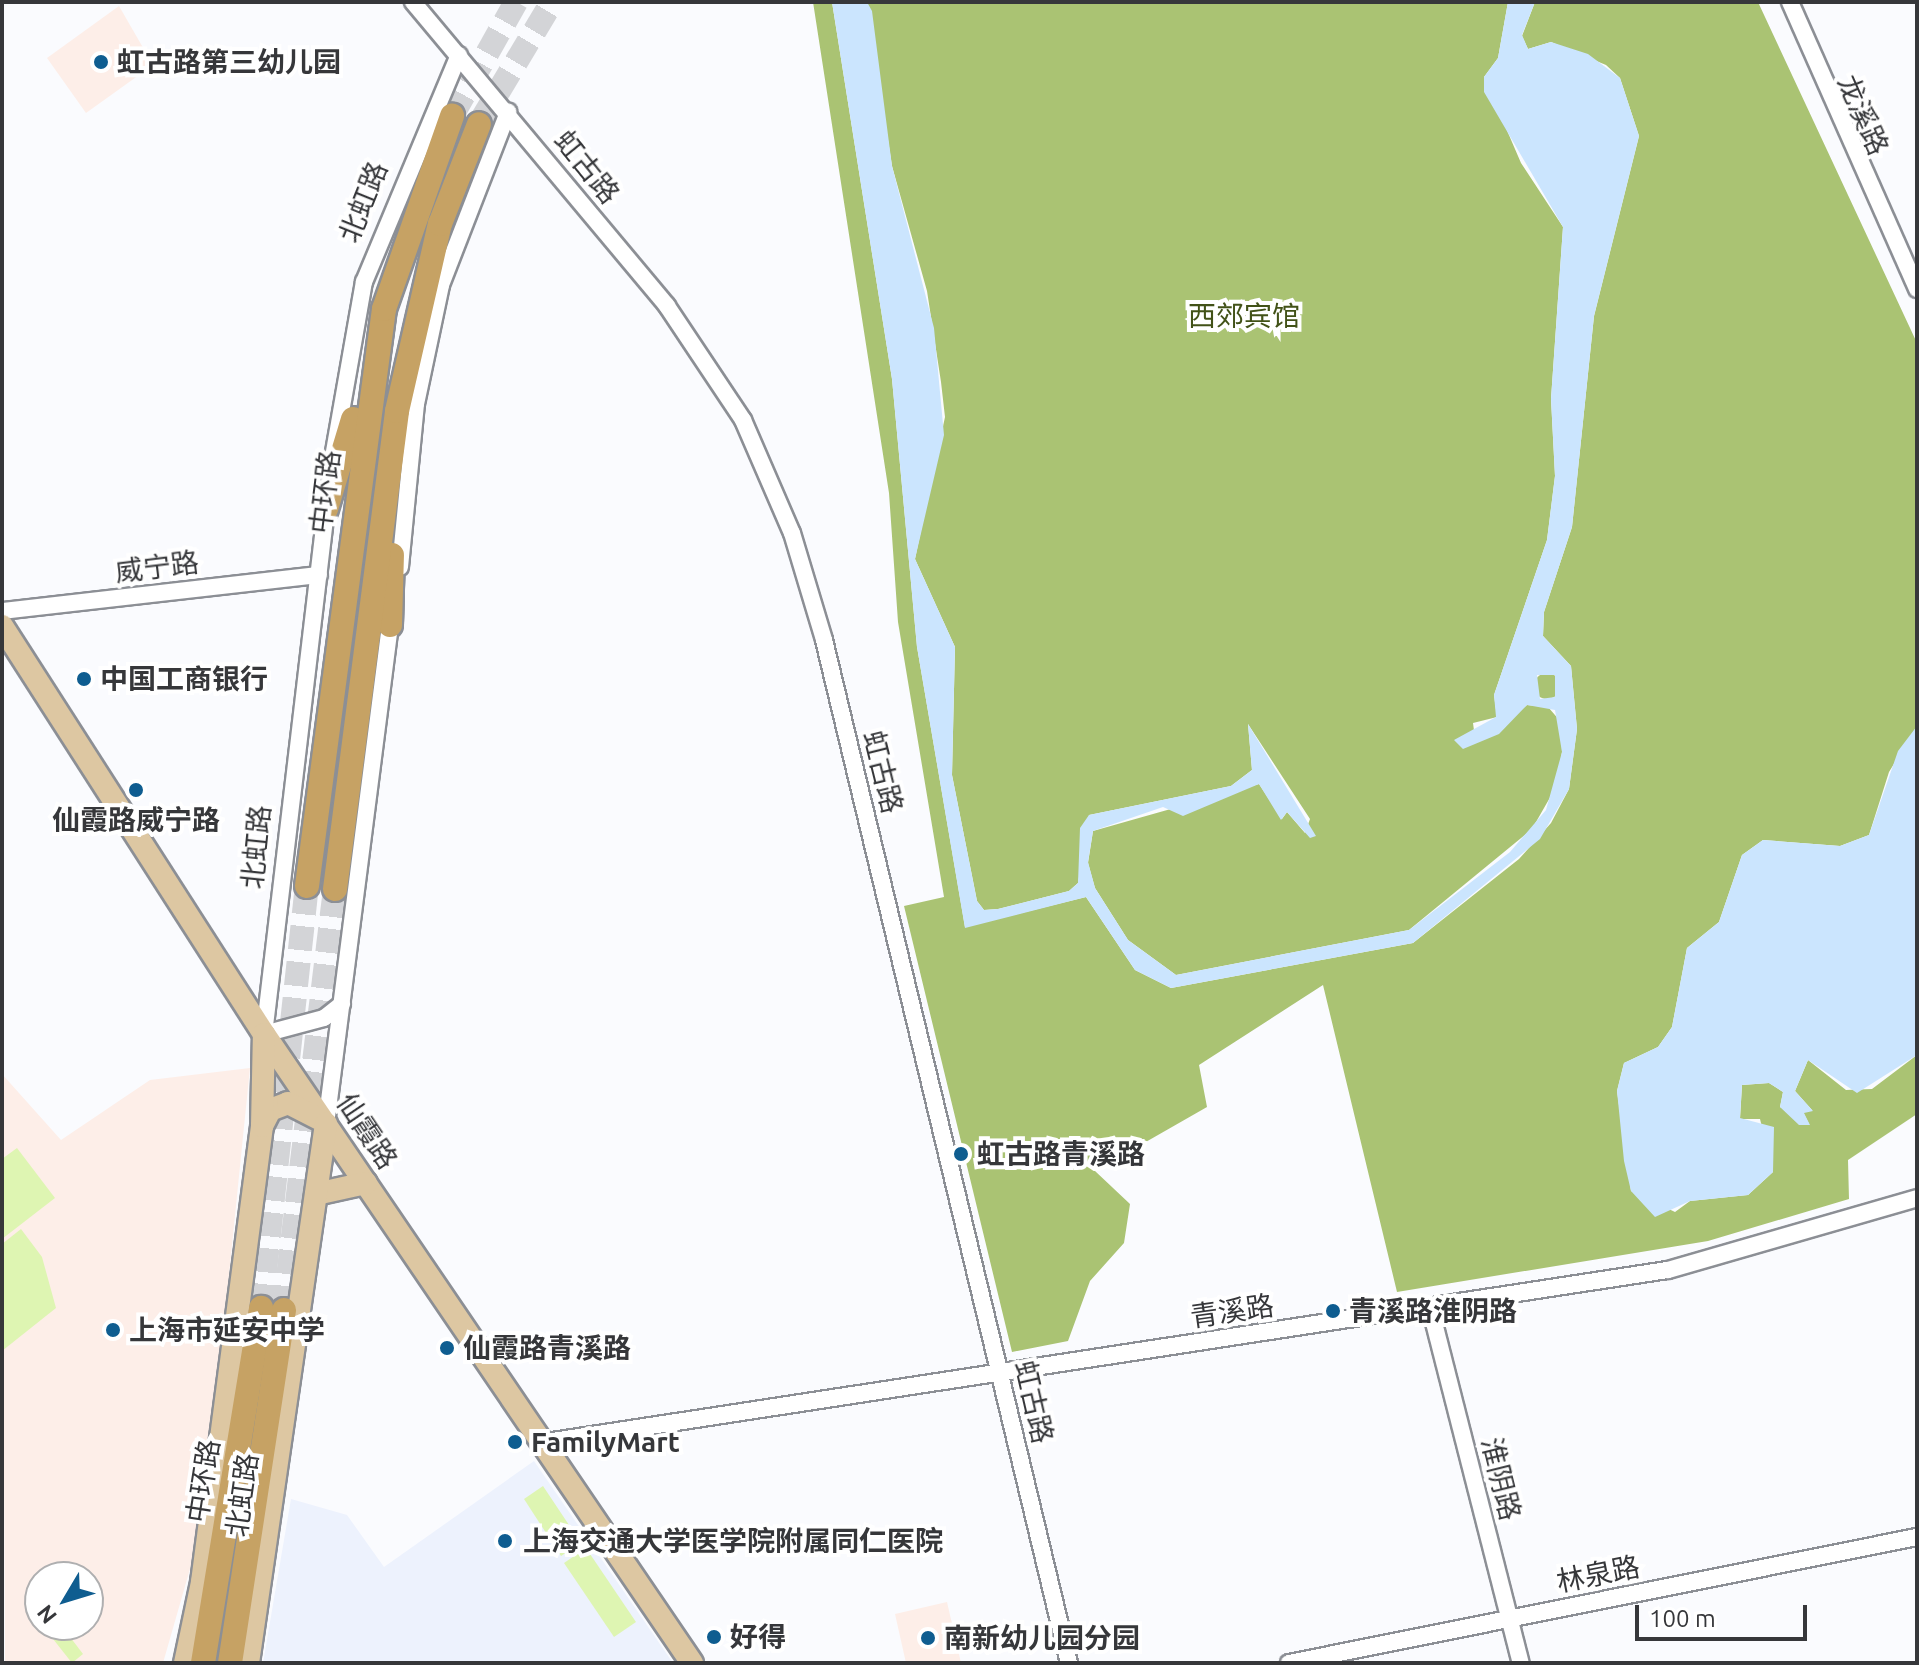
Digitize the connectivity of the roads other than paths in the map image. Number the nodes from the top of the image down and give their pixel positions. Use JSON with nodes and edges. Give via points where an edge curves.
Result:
{"nodes":[{"id":1,"x":413,"y":2,"type":"edge"},
{"id":2,"x":1790,"y":2,"type":"edge"},
{"id":3,"x":459,"y":55,"type":"junction"},
{"id":4,"x":508,"y":112,"type":"junction"},
{"id":5,"x":452,"y":116,"type":"tunnel mouth"},
{"id":6,"x":479,"y":124,"type":"tunnel mouth"},
{"id":7,"x":1917,"y":289,"type":"edge"},
{"id":8,"x":380,"y":328,"type":"junction"},
{"id":9,"x":394,"y":431,"type":"junction"},
{"id":10,"x":326,"y":509,"type":"junction"},
{"id":11,"x":319,"y":575,"type":"junction"},
{"id":12,"x":2,"y":611,"type":"edge"},
{"id":13,"x":390,"y":625,"type":"junction"},
{"id":14,"x":2,"y":626,"type":"edge"},
{"id":15,"x":307,"y":886,"type":"tunnel mouth"},
{"id":16,"x":335,"y":889,"type":"tunnel mouth"},
{"id":17,"x":342,"y":1004,"type":"junction"},
{"id":18,"x":264,"y":1034,"type":"junction"},
{"id":19,"x":262,"y":1117,"type":"junction"},
{"id":20,"x":326,"y":1124,"type":"junction"},
{"id":21,"x":366,"y":1183,"type":"junction"},
{"id":22,"x":316,"y":1194,"type":"junction"},
{"id":23,"x":1917,"y":1198,"type":"edge"},
{"id":24,"x":1430,"y":1307,"type":"junction"},
{"id":25,"x":1000,"y":1371,"type":"junction"},
{"id":26,"x":546,"y":1442,"type":"junction"},
{"id":27,"x":1917,"y":1537,"type":"edge"},
{"id":28,"x":1509,"y":1618,"type":"junction"},
{"id":29,"x":248,"y":1656,"type":"edge"},
{"id":30,"x":185,"y":1663,"type":"edge"},
{"id":31,"x":203,"y":1663,"type":"edge"},
{"id":32,"x":230,"y":1663,"type":"edge"},
{"id":33,"x":692,"y":1663,"type":"edge"},
{"id":34,"x":1069,"y":1663,"type":"edge"},
{"id":35,"x":1289,"y":1663,"type":"edge"},
{"id":36,"x":1521,"y":1663,"type":"edge"}],
"edges":[{"from":1,"to":3,"type":"street","name":"虹古路"},
{"from":2,"to":7,"type":"street","name":"龙溪路"},
{"from":3,"to":4,"type":"street","name":"虹古路"},
{"from":3,"to":10,"type":"street","name":"北虹路","via":[[364,282],[333,424]]},
{"from":4,"to":13,"type":"street","name":"北虹路","via":[[441,285],[416,404]]},
{"from":4,"to":25,"type":"street","name":"虹古路","via":[[710,367],[743,420],[792,533]]},
{"from":5,"to":8,"type":"highway","name":"中环路"},
{"from":6,"to":9,"type":"highway","via":[[440,224]]},
{"from":8,"to":10,"type":"highway"},
{"from":8,"to":15,"type":"highway","name":"中环路"},
{"from":9,"to":13,"type":"highway"},
{"from":9,"to":16,"type":"highway"},
{"from":10,"to":11,"type":"street","name":"北虹路"},
{"from":11,"to":12,"type":"street","name":"威宁路"},
{"from":11,"to":18,"type":"street","name":"北虹路"},
{"from":13,"to":17,"type":"street","name":"北虹路"},
{"from":14,"to":18,"type":"main road","name":"仙霞路"},
{"from":17,"to":18,"type":"street","via":[[324,1018]]},
{"from":17,"to":20,"type":"street","name":"北虹路"},
{"from":18,"to":19,"type":"main road","name":"北虹路"},
{"from":18,"to":20,"type":"main road","name":"仙霞路"},
{"from":19,"to":20,"type":"main road","via":[[288,1103]]},
{"from":19,"to":30,"type":"main road","name":"北虹路","via":[[202,1582]]},
{"from":20,"to":21,"type":"main road","name":"仙霞路"},
{"from":20,"to":22,"type":"main road","name":"北虹路"},
{"from":21,"to":22,"type":"main road"},
{"from":21,"to":26,"type":"main road","name":"仙霞路"},
{"from":22,"to":29,"type":"main road","name":"北虹路"},
{"from":23,"to":24,"type":"street","name":"青溪路","via":[[1719,1259]]},
{"from":24,"to":25,"type":"street","name":"青溪路"},
{"from":24,"to":28,"type":"street","name":"淮阴路"},
{"from":25,"to":26,"type":"street","name":"青溪路"},
{"from":25,"to":34,"type":"street","name":"虹古路"},
{"from":26,"to":33,"type":"main road","name":"仙霞路"},
{"from":27,"to":28,"type":"street","name":"林泉路"},
{"from":28,"to":35,"type":"street","name":"林泉路"},
{"from":28,"to":36,"type":"street","name":"淮阴路"},
{"from":31,"to":32,"type":"highway","name":"中环路","via":[[272,1309]]}]}
